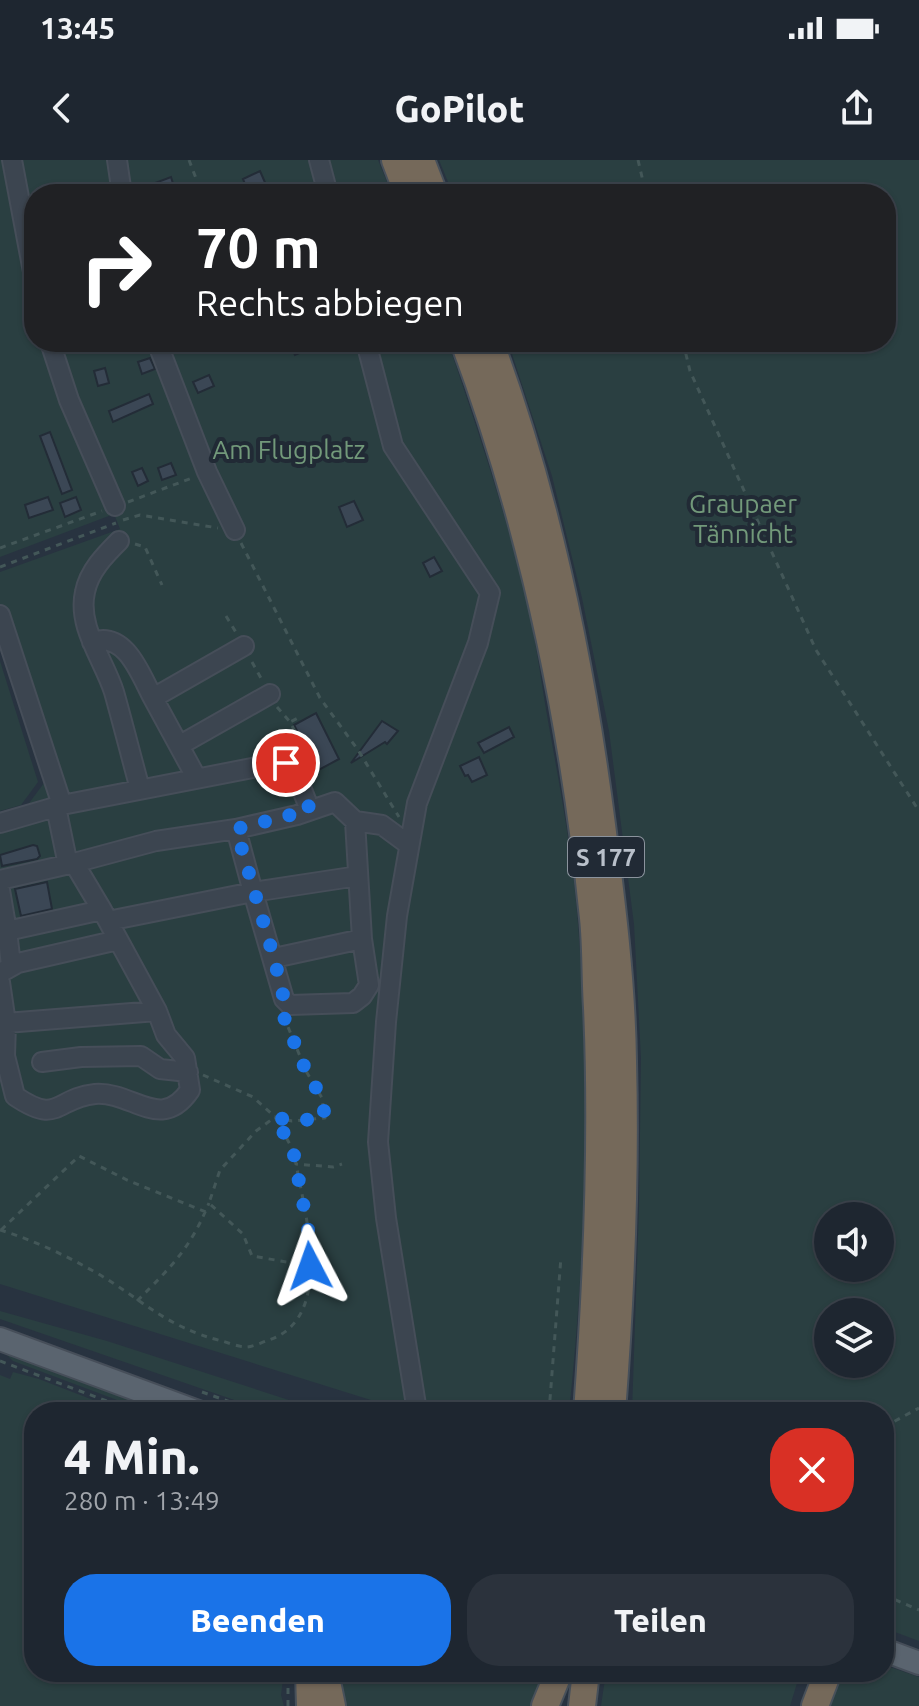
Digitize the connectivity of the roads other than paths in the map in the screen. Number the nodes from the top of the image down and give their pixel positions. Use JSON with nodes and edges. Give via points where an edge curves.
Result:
{"nodes":[{"id":1,"x":12,"y":160,"type":"edge"},
{"id":2,"x":117,"y":160,"type":"edge"},
{"id":3,"x":319,"y":160,"type":"edge"},
{"id":4,"x":395,"y":160,"type":"edge"},
{"id":5,"x":421,"y":160,"type":"edge"},
{"id":6,"x":121,"y":184,"type":"edge"},
{"id":7,"x":325,"y":184,"type":"edge"},
{"id":8,"x":404,"y":184,"type":"edge"},
{"id":9,"x":430,"y":184,"type":"edge"},
{"id":10,"x":24,"y":224,"type":"edge"},
{"id":11,"x":53,"y":352,"type":"edge"},
{"id":12,"x":161,"y":352,"type":"edge"},
{"id":13,"x":369,"y":352,"type":"edge"},
{"id":14,"x":467,"y":352,"type":"edge"},
{"id":15,"x":493,"y":352,"type":"edge"},
{"id":16,"x":115,"y":506,"type":"dead end"},
{"id":17,"x":235,"y":530,"type":"road end"},
{"id":18,"x":119,"y":541,"type":"road end"},
{"id":19,"x":0,"y":615,"type":"edge"},
{"id":20,"x":92,"y":642,"type":"junction"},
{"id":21,"x":244,"y":646,"type":"road end"},
{"id":22,"x":270,"y":694,"type":"road end"},
{"id":23,"x":153,"y":698,"type":"junction"},
{"id":24,"x":180,"y":745,"type":"junction"},
{"id":25,"x":196,"y":777,"type":"junction"},
{"id":26,"x":140,"y":789,"type":"junction"},
{"id":27,"x":59,"y":806,"type":"junction"},
{"id":28,"x":310,"y":810,"type":"junction"},
{"id":29,"x":355,"y":821,"type":"junction"},
{"id":30,"x":0,"y":823,"type":"edge"},
{"id":31,"x":236,"y":829,"type":"junction"},
{"id":32,"x":409,"y":837,"type":"junction"},
{"id":33,"x":71,"y":864,"type":"junction"},
{"id":34,"x":358,"y":876,"type":"junction"},
{"id":35,"x":0,"y":880,"type":"edge"},
{"id":36,"x":0,"y":890,"type":"edge"},
{"id":37,"x":253,"y":892,"type":"junction"},
{"id":38,"x":105,"y":916,"type":"junction"},
{"id":39,"x":7,"y":931,"type":"junction"},
{"id":40,"x":362,"y":939,"type":"junction"},
{"id":41,"x":118,"y":940,"type":"junction"},
{"id":42,"x":274,"y":958,"type":"junction"},
{"id":43,"x":5,"y":970,"type":"edge"},
{"id":44,"x":0,"y":982,"type":"edge"},
{"id":45,"x":157,"y":1011,"type":"junction"},
{"id":46,"x":3,"y":1025,"type":"edge"},
{"id":47,"x":42,"y":1062,"type":"dead end"},
{"id":48,"x":188,"y":1072,"type":"junction"},
{"id":49,"x":8,"y":1101,"type":"edge"},
{"id":50,"x":0,"y":1339,"type":"edge"},
{"id":51,"x":171,"y":1402,"type":"edge"},
{"id":52,"x":416,"y":1402,"type":"edge"},
{"id":53,"x":588,"y":1402,"type":"edge"},
{"id":54,"x":613,"y":1402,"type":"edge"},
{"id":55,"x":894,"y":1654,"type":"edge"},
{"id":56,"x":919,"y":1663,"type":"edge"},
{"id":57,"x":309,"y":1682,"type":"edge"},
{"id":58,"x":327,"y":1682,"type":"edge"},
{"id":59,"x":556,"y":1682,"type":"edge"},
{"id":60,"x":561,"y":1682,"type":"edge"},
{"id":61,"x":585,"y":1682,"type":"edge"},
{"id":62,"x":809,"y":1682,"type":"edge"},
{"id":63,"x":813,"y":1682,"type":"edge"},
{"id":64,"x":310,"y":1706,"type":"edge"},
{"id":65,"x":332,"y":1706,"type":"edge"},
{"id":66,"x":545,"y":1706,"type":"edge"},
{"id":67,"x":560,"y":1706,"type":"edge"},
{"id":68,"x":582,"y":1706,"type":"edge"},
{"id":69,"x":799,"y":1706,"type":"edge"},
{"id":70,"x":815,"y":1706,"type":"edge"}],
"edges":[{"from":1,"to":10,"type":"lane"},
{"from":2,"to":6,"type":"lane"},
{"from":3,"to":7,"type":"lane"},
{"from":4,"to":8,"type":"highway"},
{"from":5,"to":9,"type":"highway"},
{"from":11,"to":16,"type":"lane"},
{"from":12,"to":17,"type":"lane"},
{"from":13,"to":32,"type":"lane","via":[[393,446],[490,593],[478,643]]},
{"from":14,"to":53,"type":"highway","number":"S 177","via":[[511,481],[551,642],[593,919],[599,1184]]},
{"from":15,"to":54,"type":"highway","number":"S 177","via":[[535,480],[567,605],[615,924],[623,1058],[623,1206]]},
{"from":18,"to":20,"type":"lane","via":[[85,590],[83,609]]},
{"from":19,"to":27,"type":"lane"},
{"from":20,"to":23,"type":"lane","via":[[112,641],[123,648]]},
{"from":20,"to":26,"type":"lane","via":[[114,693]]},
{"from":21,"to":23,"type":"lane"},
{"from":22,"to":24,"type":"lane"},
{"from":23,"to":24,"type":"lane"},
{"from":24,"to":25,"type":"lane"},
{"from":25,"to":26,"type":"lane"},
{"from":25,"to":28,"type":"lane","via":[[283,762],[293,767]]},
{"from":26,"to":27,"type":"lane"},
{"from":27,"to":30,"type":"lane"},
{"from":27,"to":33,"type":"lane"},
{"from":28,"to":29,"type":"lane","via":[[335,802]]},
{"from":28,"to":31,"type":"lane"},
{"from":29,"to":32,"type":"lane"},
{"from":29,"to":34,"type":"lane"},
{"from":31,"to":33,"type":"lane","via":[[156,841]]},
{"from":31,"to":37,"type":"lane"},
{"from":32,"to":52,"type":"lane","via":[[378,1142]]},
{"from":33,"to":35,"type":"lane"},
{"from":33,"to":38,"type":"lane"},
{"from":34,"to":37,"type":"lane"},
{"from":34,"to":40,"type":"lane"},
{"from":36,"to":39,"type":"lane"},
{"from":37,"to":38,"type":"lane"},
{"from":37,"to":42,"type":"lane"},
{"from":38,"to":39,"type":"lane"},
{"from":38,"to":41,"type":"lane"},
{"from":39,"to":43,"type":"lane"},
{"from":40,"to":42,"type":"lane"},
{"from":40,"to":42,"type":"lane","via":[[369,985],[353,1003],[290,1005]]},
{"from":41,"to":43,"type":"lane"},
{"from":41,"to":45,"type":"lane"},
{"from":44,"to":46,"type":"lane"},
{"from":45,"to":46,"type":"lane"},
{"from":45,"to":48,"type":"lane"},
{"from":46,"to":49,"type":"lane"},
{"from":47,"to":48,"type":"lane","via":[[141,1056],[160,1069]]},
{"from":48,"to":49,"type":"lane","via":[[190,1090],[170,1108],[153,1110],[97,1094],[41,1111]]},
{"from":50,"to":51,"type":"main road"},
{"from":55,"to":56,"type":"main road"},
{"from":57,"to":64,"type":"highway"},
{"from":58,"to":65,"type":"highway"},
{"from":59,"to":66,"type":"highway"},
{"from":60,"to":67,"type":"highway"},
{"from":61,"to":68,"type":"highway"},
{"from":62,"to":69,"type":"highway"},
{"from":63,"to":70,"type":"highway"}]}
